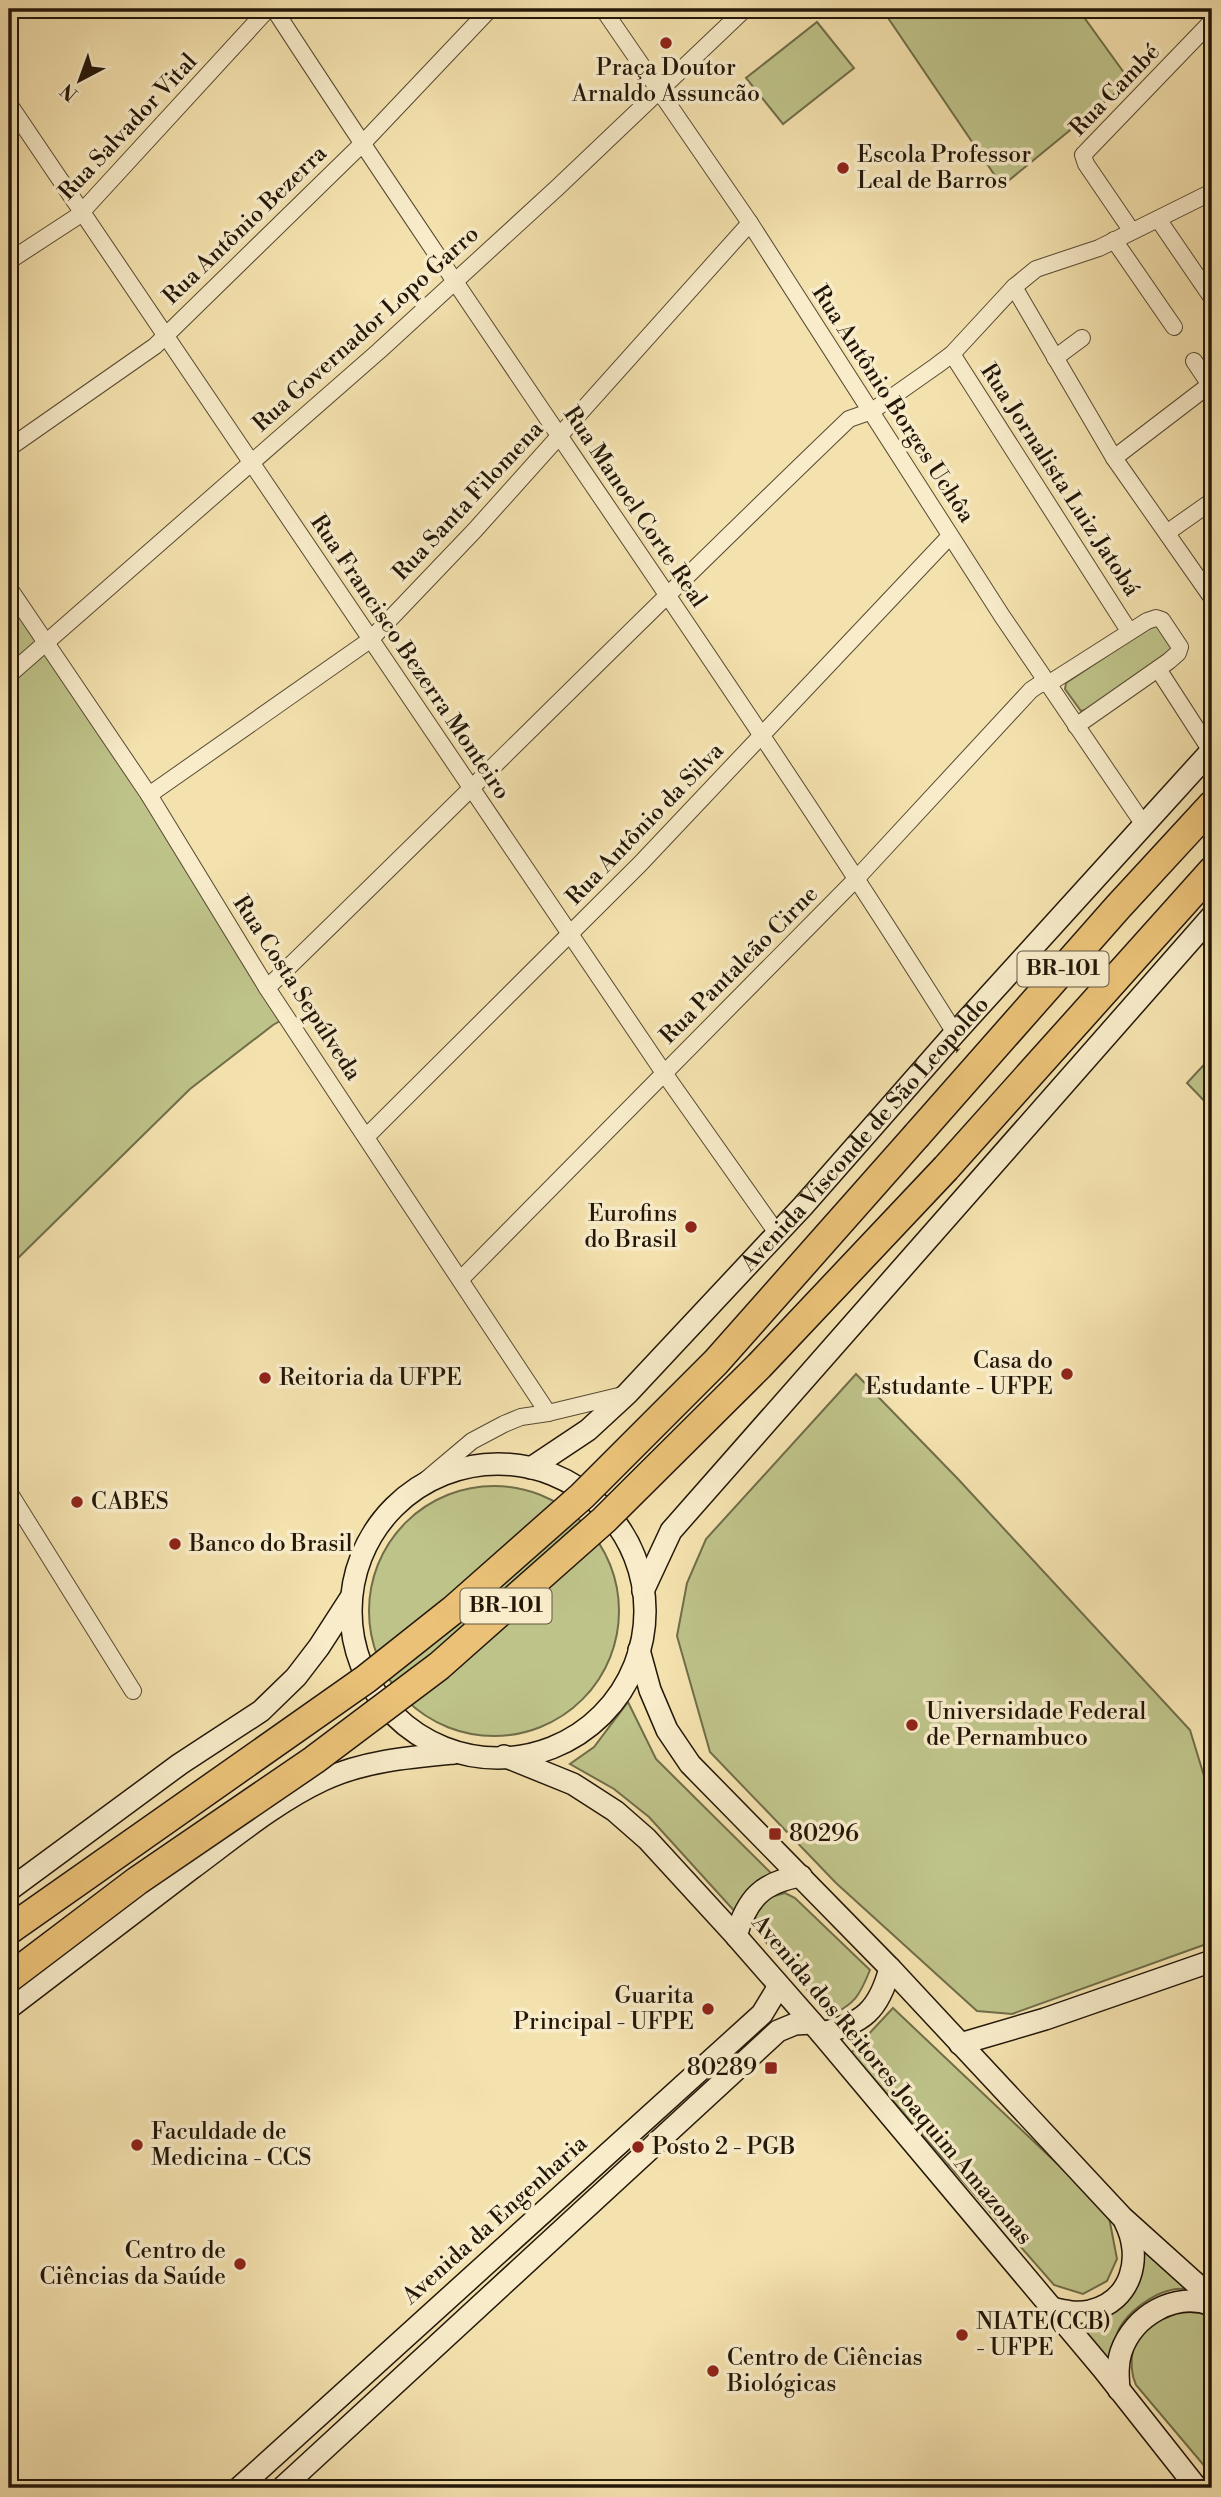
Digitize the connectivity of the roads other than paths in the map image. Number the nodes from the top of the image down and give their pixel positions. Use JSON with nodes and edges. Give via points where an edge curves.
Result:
{"nodes":[{"id":1,"x":268,"y":9,"type":"edge"},
{"id":2,"x":274,"y":9,"type":"edge"},
{"id":3,"x":490,"y":9,"type":"edge"},
{"id":4,"x":603,"y":9,"type":"edge"},
{"id":5,"x":745,"y":9,"type":"edge"},
{"id":6,"x":1212,"y":21,"type":"edge"},
{"id":7,"x":660,"y":90,"type":"junction"},
{"id":8,"x":9,"y":104,"type":"edge"},
{"id":9,"x":362,"y":144,"type":"junction"},
{"id":10,"x":1212,"y":192,"type":"edge"},
{"id":11,"x":82,"y":210,"type":"junction"},
{"id":12,"x":1158,"y":219,"type":"junction"},
{"id":13,"x":750,"y":223,"type":"junction"},
{"id":14,"x":1131,"y":230,"type":"junction"},
{"id":15,"x":1114,"y":240,"type":"junction"},
{"id":16,"x":9,"y":261,"type":"edge"},
{"id":17,"x":456,"y":281,"type":"junction"},
{"id":18,"x":1014,"y":287,"type":"junction"},
{"id":19,"x":1212,"y":298,"type":"edge"},
{"id":20,"x":1174,"y":327,"type":"dead end"},
{"id":21,"x":164,"y":335,"type":"junction"},
{"id":22,"x":1082,"y":338,"type":"dead end"},
{"id":23,"x":952,"y":354,"type":"junction"},
{"id":24,"x":1055,"y":358,"type":"junction"},
{"id":25,"x":1194,"y":361,"type":"dead end"},
{"id":26,"x":1211,"y":384,"type":"edge"},
{"id":27,"x":872,"y":411,"type":"junction"},
{"id":28,"x":559,"y":436,"type":"junction"},
{"id":29,"x":9,"y":448,"type":"edge"},
{"id":30,"x":1114,"y":458,"type":"junction"},
{"id":31,"x":252,"y":461,"type":"junction"},
{"id":32,"x":1212,"y":502,"type":"edge"},
{"id":33,"x":1168,"y":532,"type":"junction"},
{"id":34,"x":950,"y":536,"type":"junction"},
{"id":35,"x":9,"y":588,"type":"edge"},
{"id":36,"x":665,"y":595,"type":"junction"},
{"id":37,"x":1212,"y":598,"type":"edge"},
{"id":38,"x":1129,"y":631,"type":"junction"},
{"id":39,"x":370,"y":640,"type":"junction"},
{"id":40,"x":45,"y":643,"type":"junction"},
{"id":41,"x":1158,"y":669,"type":"junction"},
{"id":42,"x":9,"y":675,"type":"edge"},
{"id":43,"x":1048,"y":684,"type":"junction"},
{"id":44,"x":1076,"y":726,"type":"junction"},
{"id":45,"x":762,"y":736,"type":"junction"},
{"id":46,"x":1212,"y":751,"type":"edge"},
{"id":47,"x":472,"y":789,"type":"junction"},
{"id":48,"x":149,"y":795,"type":"junction"},
{"id":49,"x":1212,"y":806,"type":"edge"},
{"id":50,"x":1143,"y":825,"type":"junction"},
{"id":51,"x":1212,"y":870,"type":"edge"},
{"id":52,"x":858,"y":878,"type":"junction"},
{"id":53,"x":1212,"y":916,"type":"edge"},
{"id":54,"x":569,"y":934,"type":"junction"},
{"id":55,"x":267,"y":988,"type":"junction"},
{"id":56,"x":955,"y":1033,"type":"junction"},
{"id":57,"x":664,"y":1073,"type":"junction"},
{"id":58,"x":366,"y":1137,"type":"junction"},
{"id":59,"x":777,"y":1233,"type":"junction"},
{"id":60,"x":461,"y":1279,"type":"junction"},
{"id":61,"x":627,"y":1394,"type":"junction"},
{"id":62,"x":548,"y":1413,"type":"junction"},
{"id":63,"x":531,"y":1468,"type":"junction"},
{"id":64,"x":415,"y":1489,"type":"junction"},
{"id":65,"x":9,"y":1492,"type":"edge"},
{"id":66,"x":642,"y":1593,"type":"junction"},
{"id":67,"x":350,"y":1599,"type":"junction"},
{"id":68,"x":638,"y":1648,"type":"junction"},
{"id":69,"x":133,"y":1691,"type":"dead end"},
{"id":70,"x":459,"y":1753,"type":"junction"},
{"id":71,"x":504,"y":1756,"type":"junction"},
{"id":72,"x":801,"y":1876,"type":"junction"},
{"id":73,"x":9,"y":1890,"type":"edge"},
{"id":74,"x":9,"y":1930,"type":"edge"},
{"id":75,"x":736,"y":1936,"type":"junction"},
{"id":76,"x":1212,"y":1961,"type":"edge"},
{"id":77,"x":890,"y":1968,"type":"junction"},
{"id":78,"x":9,"y":1978,"type":"edge"},
{"id":79,"x":779,"y":1986,"type":"junction"},
{"id":80,"x":9,"y":2008,"type":"edge"},
{"id":81,"x":816,"y":2028,"type":"junction"},
{"id":82,"x":960,"y":2044,"type":"junction"},
{"id":83,"x":1122,"y":2217,"type":"junction"},
{"id":84,"x":1212,"y":2298,"type":"edge"},
{"id":85,"x":1212,"y":2305,"type":"edge"},
{"id":86,"x":1051,"y":2308,"type":"junction"},
{"id":87,"x":1119,"y":2390,"type":"junction"},
{"id":88,"x":239,"y":2488,"type":"edge"},
{"id":89,"x":282,"y":2488,"type":"edge"},
{"id":90,"x":1197,"y":2488,"type":"edge"}],
"edges":[{"from":1,"to":11,"type":"street","name":"Rua Salvador Vital"},
{"from":2,"to":9,"type":"street","name":"Rua Manoel Corte Real"},
{"from":3,"to":9,"type":"street","name":"Rua Antônio Bezerra"},
{"from":4,"to":7,"type":"street","name":"Rua Antônio Borges Uchôa"},
{"from":5,"to":7,"type":"street","name":"Rua Governador Lopo Garro"},
{"from":6,"to":14,"type":"street","name":"Rua Cambé","via":[[1083,155]]},
{"from":7,"to":13,"type":"street","name":"Rua Antônio Borges Uchôa"},
{"from":7,"to":17,"type":"street","name":"Rua Governador Lopo Garro"},
{"from":8,"to":11,"type":"street","name":"Rua Francisco Bezerra Monteiro"},
{"from":9,"to":17,"type":"street","name":"Rua Manoel Corte Real"},
{"from":9,"to":21,"type":"street","name":"Rua Antônio Bezerra"},
{"from":10,"to":12,"type":"street"},
{"from":11,"to":16,"type":"street","name":"Rua Salvador Vital"},
{"from":11,"to":21,"type":"street","name":"Rua Francisco Bezerra Monteiro"},
{"from":12,"to":14,"type":"street"},
{"from":12,"to":19,"type":"street"},
{"from":13,"to":27,"type":"street","name":"Rua Antônio Borges Uchôa"},
{"from":13,"to":28,"type":"street","name":"Rua Santa Filomena"},
{"from":14,"to":15,"type":"street"},
{"from":15,"to":18,"type":"street","via":[[1044,264]]},
{"from":15,"to":20,"type":"street"},
{"from":17,"to":28,"type":"street","name":"Rua Manoel Corte Real"},
{"from":17,"to":31,"type":"street","name":"Rua Governador Lopo Garro"},
{"from":18,"to":23,"type":"street"},
{"from":18,"to":24,"type":"street"},
{"from":21,"to":29,"type":"street","name":"Rua Antônio Bezerra","via":[[144,356]]},
{"from":21,"to":31,"type":"street","name":"Rua Francisco Bezerra Monteiro"},
{"from":22,"to":24,"type":"street"},
{"from":23,"to":27,"type":"street"},
{"from":23,"to":38,"type":"street","name":"Rua Jornalista Luiz Jatobá"},
{"from":24,"to":30,"type":"street"},
{"from":25,"to":26,"type":"street"},
{"from":26,"to":30,"type":"street"},
{"from":27,"to":34,"type":"street","name":"Rua Antônio Borges Uchôa"},
{"from":27,"to":36,"type":"street","via":[[849,419]]},
{"from":28,"to":36,"type":"street","name":"Rua Manoel Corte Real"},
{"from":28,"to":39,"type":"street","name":"Rua Santa Filomena"},
{"from":30,"to":33,"type":"street"},
{"from":31,"to":39,"type":"street","name":"Rua Francisco Bezerra Monteiro"},
{"from":31,"to":40,"type":"street","name":"Rua Governador Lopo Garro"},
{"from":32,"to":33,"type":"street"},
{"from":33,"to":37,"type":"street"},
{"from":34,"to":43,"type":"street","name":"Rua Antônio Borges Uchôa"},
{"from":34,"to":45,"type":"street","name":"Rua Antônio da Silva"},
{"from":35,"to":40,"type":"street","name":"Rua Costa Sepúlveda"},
{"from":36,"to":45,"type":"street","name":"Rua Manoel Corte Real"},
{"from":36,"to":47,"type":"street"},
{"from":38,"to":41,"type":"street","name":"Rua Pantaleão Cirne","via":[[1156,618],[1165,623],[1180,647]]},
{"from":38,"to":43,"type":"street","name":"Rua Pantaleão Cirne"},
{"from":39,"to":47,"type":"street","name":"Rua Francisco Bezerra Monteiro"},
{"from":39,"to":48,"type":"street","name":"Rua Santa Filomena"},
{"from":40,"to":42,"type":"street","name":"Rua Governador Lopo Garro"},
{"from":40,"to":48,"type":"street","name":"Rua Costa Sepúlveda"},
{"from":41,"to":44,"type":"street"},
{"from":41,"to":46,"type":"street"},
{"from":43,"to":44,"type":"street","name":"Rua Antônio Borges Uchôa"},
{"from":43,"to":52,"type":"street","name":"Rua Pantaleão Cirne","via":[[1031,690]]},
{"from":44,"to":50,"type":"street","name":"Rua Antônio Borges Uchôa"},
{"from":45,"to":52,"type":"street","name":"Rua Manoel Corte Real"},
{"from":45,"to":54,"type":"street","name":"Rua Antônio da Silva"},
{"from":46,"to":50,"type":"street","name":"Avenida Visconde de São Leopoldo"},
{"from":47,"to":54,"type":"street","name":"Rua Francisco Bezerra Monteiro"},
{"from":47,"to":55,"type":"street"},
{"from":48,"to":55,"type":"street","name":"Rua Costa Sepúlveda"},
{"from":49,"to":74,"type":"highway","name":"Avenida Visconde de São Leopoldo","number":"BR-101","bridge":true,"via":[[716,1362],[582,1496],[453,1610],[366,1679]]},
{"from":50,"to":56,"type":"street","name":"Avenida Visconde de São Leopoldo"},
{"from":51,"to":78,"type":"highway","number":"BR-101","bridge":true,"via":[[946,1168],[759,1366],[614,1510],[439,1666]]},
{"from":52,"to":56,"type":"street","name":"Rua Manoel Corte Real"},
{"from":52,"to":57,"type":"street","name":"Rua Pantaleão Cirne"},
{"from":53,"to":66,"type":"street","via":[[671,1531]]},
{"from":54,"to":57,"type":"street","name":"Rua Francisco Bezerra Monteiro"},
{"from":54,"to":58,"type":"street","name":"Rua Antônio da Silva"},
{"from":55,"to":58,"type":"street","name":"Rua Costa Sepúlveda"},
{"from":56,"to":59,"type":"street","name":"Avenida Visconde de São Leopoldo"},
{"from":57,"to":59,"type":"street","name":"Rua Francisco Bezerra Monteiro"},
{"from":57,"to":60,"type":"street","name":"Rua Pantaleão Cirne"},
{"from":58,"to":60,"type":"street","name":"Rua Costa Sepúlveda"},
{"from":59,"to":61,"type":"street","name":"Avenida Visconde de São Leopoldo"},
{"from":60,"to":62,"type":"street","name":"Rua Costa Sepúlveda"},
{"from":61,"to":62,"type":"street"},
{"from":61,"to":63,"type":"street","name":"Avenida Visconde de São Leopoldo","via":[[588,1430]]},
{"from":62,"to":64,"type":"street","via":[[521,1417],[472,1441]]},
{"from":63,"to":64,"type":"street","via":[[497,1465],[454,1471]]},
{"from":63,"to":66,"type":"street","via":[[564,1479],[604,1506],[631,1546]]},
{"from":64,"to":67,"type":"street","via":[[390,1510],[370,1536],[356,1567]]},
{"from":65,"to":69,"type":"street"},
{"from":66,"to":68,"type":"street"},
{"from":67,"to":70,"type":"street","via":[[355,1649],[377,1695],[413,1731]]},
{"from":67,"to":73,"type":"street","via":[[296,1678],[261,1711],[180,1764]]},
{"from":68,"to":71,"type":"street","via":[[614,1705],[592,1727],[565,1744],[535,1754]]},
{"from":68,"to":72,"type":"street","via":[[667,1730],[690,1764]]},
{"from":70,"to":71,"type":"street"},
{"from":70,"to":80,"type":"street","via":[[373,1765],[326,1778],[300,1792]]},
{"from":71,"to":75,"type":"street","name":"Avenida dos Reitores Joaquim Amazonas","via":[[573,1784],[615,1811],[647,1839]]},
{"from":72,"to":75,"type":"street","via":[[765,1887],[751,1900]]},
{"from":72,"to":77,"type":"street"},
{"from":75,"to":79,"type":"street","name":"Avenida dos Reitores Joaquim Amazonas"},
{"from":76,"to":82,"type":"street"},
{"from":77,"to":81,"type":"street","via":[[883,1993],[868,2014],[846,2028]]},
{"from":77,"to":82,"type":"street"},
{"from":79,"to":81,"type":"street","name":"Avenida dos Reitores Joaquim Amazonas"},
{"from":79,"to":88,"type":"street","name":"Avenida da Engenharia","via":[[762,2014]]},
{"from":81,"to":86,"type":"street","name":"Avenida dos Reitores Joaquim Amazonas"},
{"from":81,"to":89,"type":"street","via":[[794,2024],[779,2031]]},
{"from":82,"to":83,"type":"street"},
{"from":83,"to":84,"type":"street"},
{"from":83,"to":86,"type":"street","via":[[1135,2254],[1122,2291],[1108,2304],[1090,2311],[1070,2313]]},
{"from":85,"to":87,"type":"street","via":[[1170,2304],[1139,2322],[1121,2353]]},
{"from":86,"to":87,"type":"street","name":"Avenida dos Reitores Joaquim Amazonas"},
{"from":87,"to":90,"type":"street","name":"Avenida dos Reitores Joaquim Amazonas"}]}
